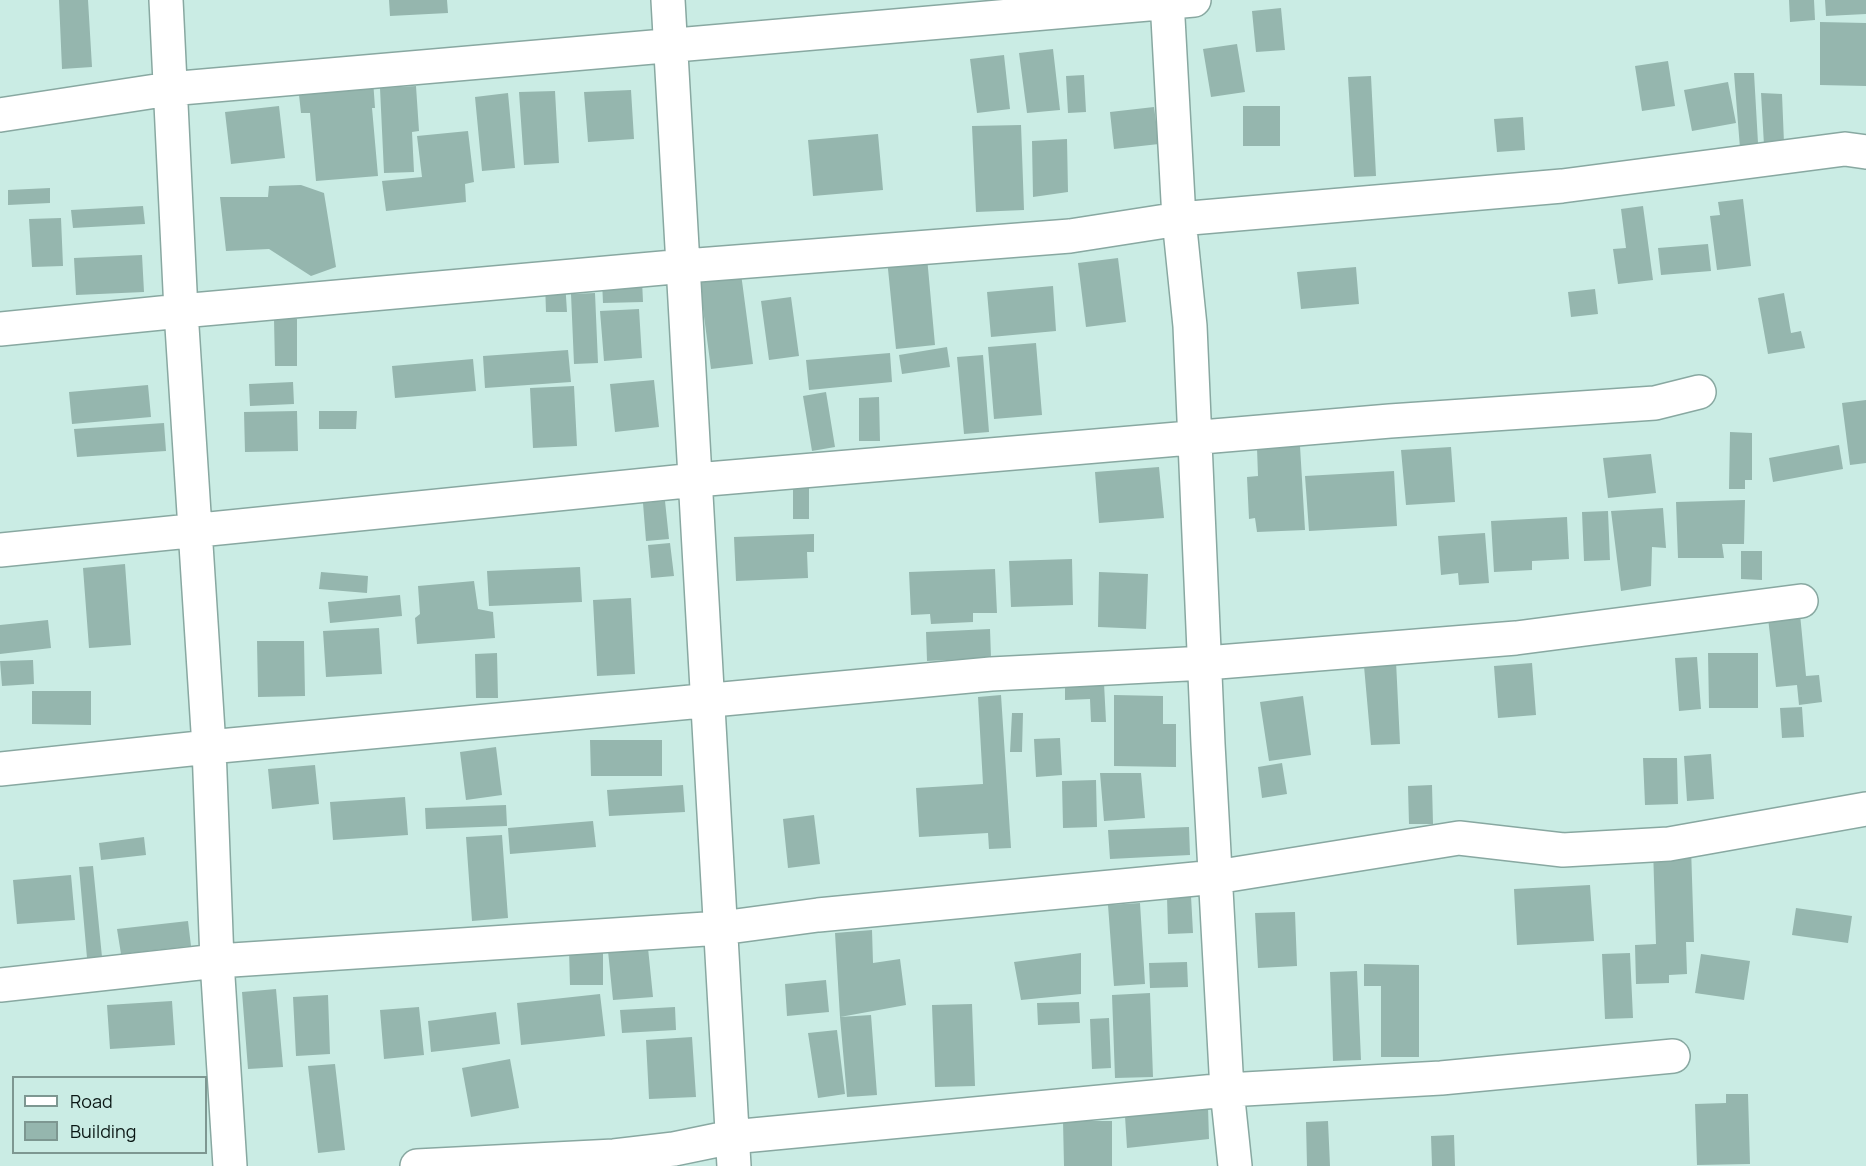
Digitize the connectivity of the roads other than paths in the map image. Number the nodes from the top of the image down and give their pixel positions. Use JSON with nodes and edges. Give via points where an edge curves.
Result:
{"nodes":[{"id":1,"x":166,"y":0,"type":"edge"},
{"id":2,"x":668,"y":0,"type":"edge"},
{"id":3,"x":1176,"y":1,"type":"edge"},
{"id":4,"x":669,"y":43,"type":"junction"},
{"id":5,"x":169,"y":89,"type":"junction"},
{"id":6,"x":0,"y":116,"type":"edge"},
{"id":7,"x":1866,"y":152,"type":"edge"},
{"id":8,"x":1179,"y":219,"type":"junction"},
{"id":9,"x":685,"y":266,"type":"junction"},
{"id":10,"x":182,"y":310,"type":"junction"},
{"id":11,"x":0,"y":329,"type":"edge"},
{"id":12,"x":1699,"y":392,"type":"dead end"},
{"id":13,"x":1194,"y":439,"type":"junction"},
{"id":14,"x":696,"y":480,"type":"junction"},
{"id":15,"x":197,"y":531,"type":"junction"},
{"id":16,"x":0,"y":550,"type":"edge"},
{"id":17,"x":1801,"y":601,"type":"dead end"},
{"id":18,"x":1206,"y":663,"type":"junction"},
{"id":19,"x":707,"y":702,"type":"junction"},
{"id":20,"x":209,"y":747,"type":"junction"},
{"id":21,"x":0,"y":769,"type":"edge"},
{"id":22,"x":1866,"y":809,"type":"edge"},
{"id":23,"x":1216,"y":877,"type":"junction"},
{"id":24,"x":721,"y":928,"type":"junction"},
{"id":25,"x":217,"y":961,"type":"junction"},
{"id":26,"x":0,"y":985,"type":"edge"},
{"id":27,"x":1673,"y":1056,"type":"dead end"},
{"id":28,"x":1227,"y":1090,"type":"junction"},
{"id":29,"x":733,"y":1151,"type":"edge"},
{"id":30,"x":230,"y":1166,"type":"edge"},
{"id":31,"x":417,"y":1166,"type":"edge"},
{"id":32,"x":1234,"y":1166,"type":"edge"}],
"edges":[{"from":1,"to":5,"type":"street"},
{"from":2,"to":4,"type":"street"},
{"from":3,"to":4,"type":"street"},
{"from":3,"to":8,"type":"street"},
{"from":4,"to":5,"type":"street"},
{"from":4,"to":9,"type":"street"},
{"from":5,"to":6,"type":"street"},
{"from":5,"to":10,"type":"street"},
{"from":7,"to":8,"type":"street","via":[[1845,149],[1562,186]]},
{"from":8,"to":9,"type":"street","via":[[1070,236]]},
{"from":8,"to":13,"type":"street","via":[[1190,326]]},
{"from":9,"to":10,"type":"street"},
{"from":9,"to":14,"type":"street"},
{"from":10,"to":11,"type":"street"},
{"from":10,"to":15,"type":"street"},
{"from":12,"to":13,"type":"street","via":[[1655,403]]},
{"from":13,"to":14,"type":"street"},
{"from":13,"to":18,"type":"street"},
{"from":14,"to":15,"type":"street"},
{"from":14,"to":19,"type":"street"},
{"from":15,"to":16,"type":"street"},
{"from":15,"to":20,"type":"street"},
{"from":17,"to":18,"type":"street","via":[[1516,638]]},
{"from":18,"to":19,"type":"street","via":[[991,674]]},
{"from":18,"to":23,"type":"street"},
{"from":19,"to":20,"type":"street"},
{"from":19,"to":24,"type":"street"},
{"from":20,"to":21,"type":"street"},
{"from":20,"to":25,"type":"street"},
{"from":22,"to":23,"type":"street","via":[[1669,844],[1563,850],[1459,838]]},
{"from":23,"to":24,"type":"street"},
{"from":23,"to":28,"type":"street"},
{"from":24,"to":25,"type":"street"},
{"from":24,"to":29,"type":"street"},
{"from":25,"to":26,"type":"street"},
{"from":25,"to":30,"type":"street"},
{"from":27,"to":28,"type":"street","via":[[1441,1078]]},
{"from":28,"to":29,"type":"street"},
{"from":28,"to":32,"type":"street"},
{"from":29,"to":31,"type":"street","via":[[674,1149],[614,1156]]}]}
